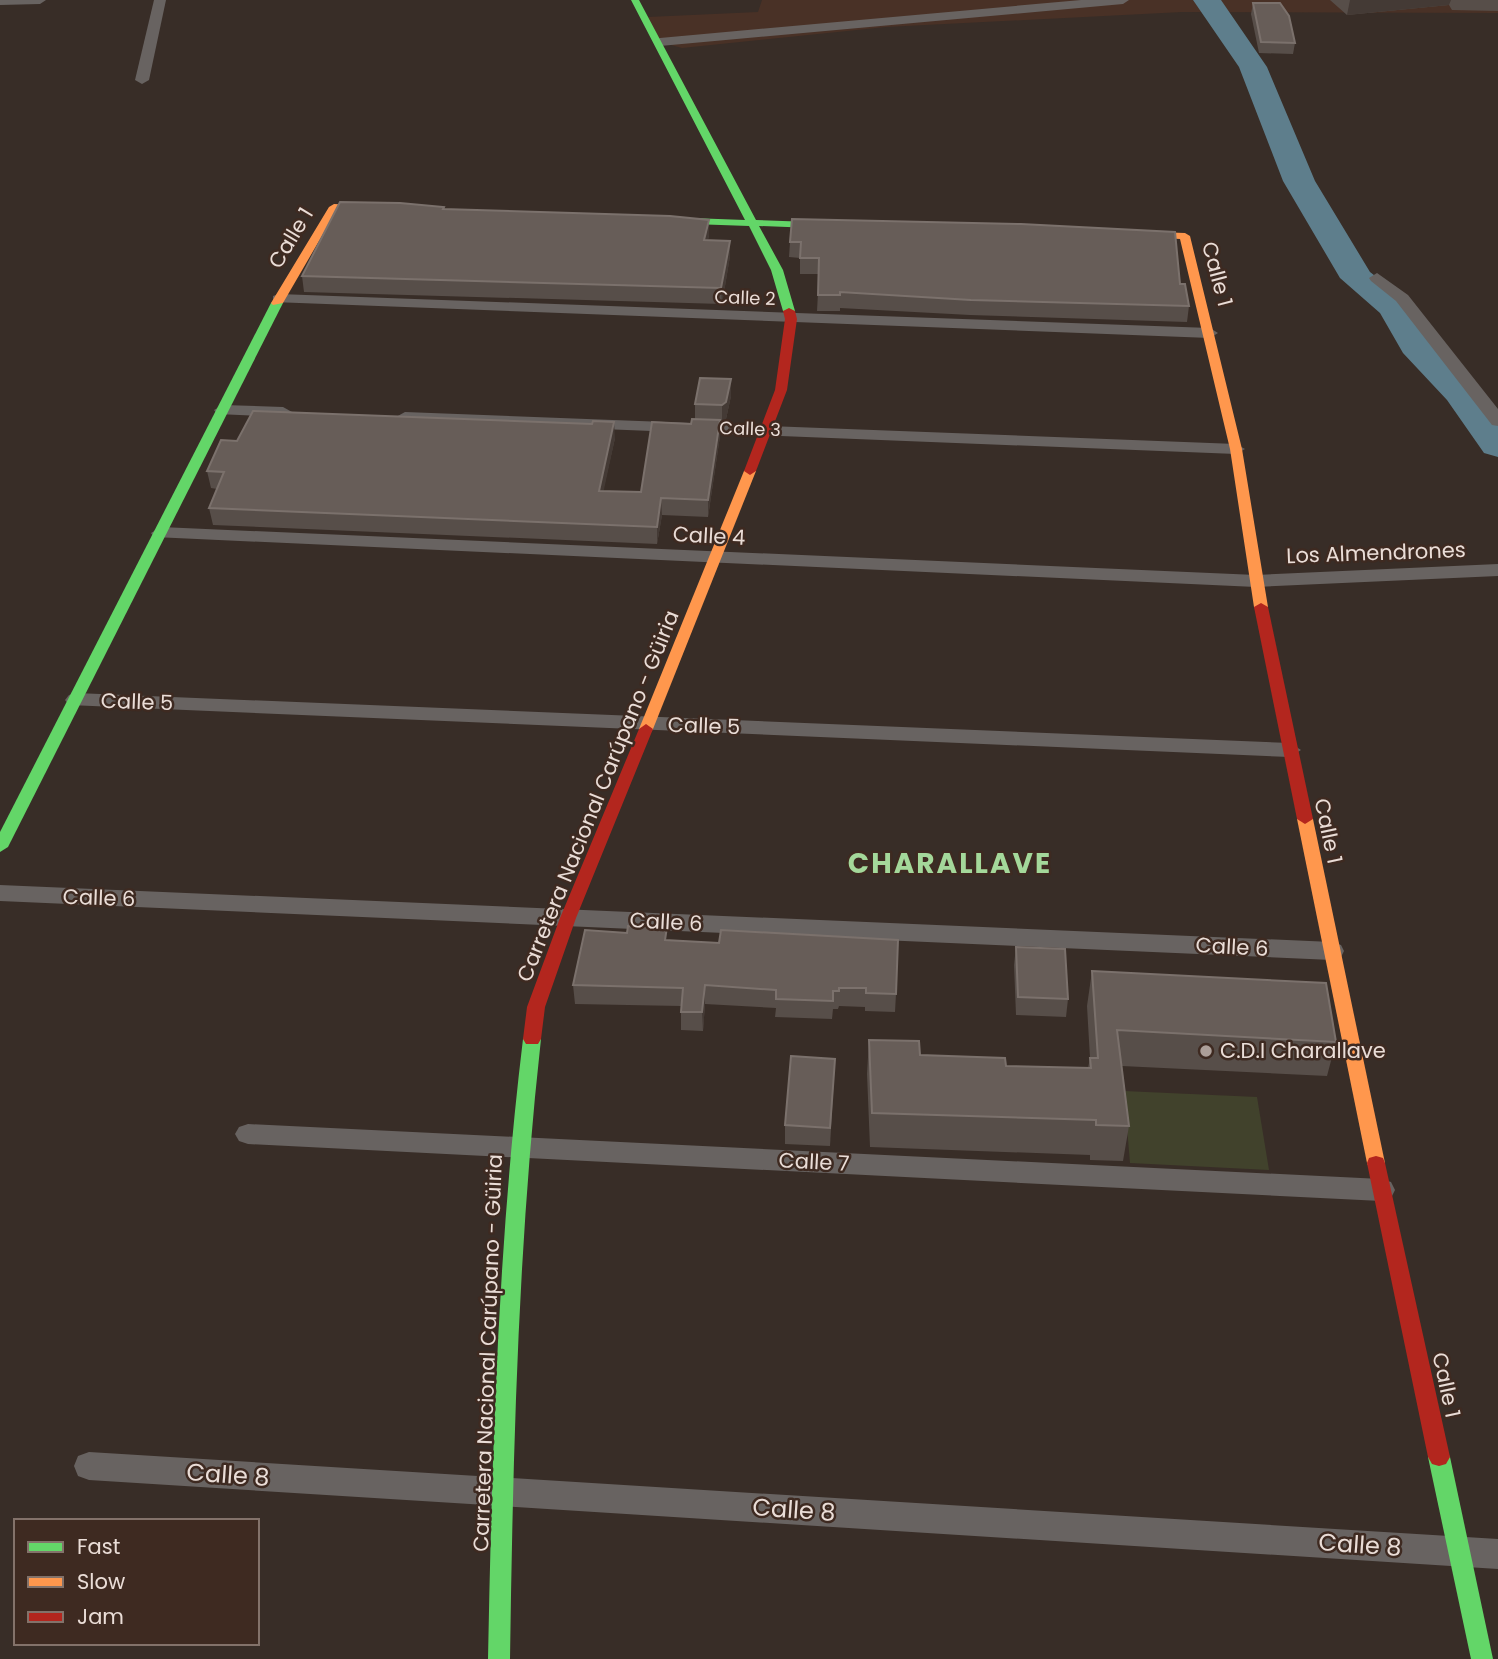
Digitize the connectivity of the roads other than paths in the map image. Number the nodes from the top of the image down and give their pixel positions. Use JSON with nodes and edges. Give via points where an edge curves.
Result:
{"nodes":[{"id":1,"x":40,"y":0,"type":"edge"},
{"id":2,"x":160,"y":0,"type":"edge"},
{"id":3,"x":635,"y":0,"type":"edge"},
{"id":4,"x":1005,"y":0,"type":"edge"},
{"id":5,"x":1123,"y":0,"type":"edge"},
{"id":6,"x":0,"y":1,"type":"edge"},
{"id":7,"x":657,"y":37,"type":"junction"},
{"id":8,"x":142,"y":80,"type":"dead end"},
{"id":9,"x":404,"y":210,"type":"edge"},
{"id":10,"x":640,"y":219,"type":"edge"},
{"id":11,"x":752,"y":223,"type":"junction"},
{"id":12,"x":849,"y":226,"type":"edge"},
{"id":13,"x":1115,"y":234,"type":"edge"},
{"id":14,"x":1377,"y":278,"type":"dead end"},
{"id":15,"x":279,"y":299,"type":"junction"},
{"id":16,"x":791,"y":319,"type":"junction"},
{"id":17,"x":1210,"y":333,"type":"junction"},
{"id":18,"x":223,"y":410,"type":"junction"},
{"id":19,"x":307,"y":413,"type":"edge"},
{"id":20,"x":390,"y":416,"type":"edge"},
{"id":21,"x":1498,"y":421,"type":"edge"},
{"id":22,"x":765,"y":430,"type":"junction"},
{"id":23,"x":1236,"y":449,"type":"junction"},
{"id":24,"x":161,"y":533,"type":"junction"},
{"id":25,"x":717,"y":559,"type":"junction"},
{"id":26,"x":1498,"y":570,"type":"edge"},
{"id":27,"x":1256,"y":581,"type":"junction"},
{"id":28,"x":75,"y":700,"type":"junction"},
{"id":29,"x":648,"y":723,"type":"junction"},
{"id":30,"x":1290,"y":750,"type":"junction"},
{"id":31,"x":0,"y":848,"type":"edge"},
{"id":32,"x":0,"y":893,"type":"edge"},
{"id":33,"x":568,"y":918,"type":"junction"},
{"id":34,"x":1332,"y":951,"type":"junction"},
{"id":35,"x":248,"y":1133,"type":"dead end"},
{"id":36,"x":517,"y":1146,"type":"junction"},
{"id":37,"x":1381,"y":1191,"type":"junction"},
{"id":38,"x":89,"y":1466,"type":"dead end"},
{"id":39,"x":502,"y":1492,"type":"junction"},
{"id":40,"x":1461,"y":1551,"type":"junction"},
{"id":41,"x":1498,"y":1554,"type":"edge"},
{"id":42,"x":499,"y":1659,"type":"edge"},
{"id":43,"x":1482,"y":1659,"type":"edge"}],
"edges":[{"from":1,"to":6,"type":"street"},
{"from":2,"to":8,"type":"street"},
{"from":3,"to":7,"type":"main road","name":"Carretera Nacional Carúpano - Güiria"},
{"from":4,"to":7,"type":"street"},
{"from":5,"to":7,"type":"street"},
{"from":7,"to":11,"type":"main road","name":"Carretera Nacional Carúpano - Güiria"},
{"from":9,"to":15,"type":"main road","name":"Calle 1","via":[[334,207]]},
{"from":10,"to":11,"type":"main road"},
{"from":11,"to":12,"type":"main road"},
{"from":11,"to":16,"type":"main road","name":"Carretera Nacional Carúpano - Güiria","via":[[777,270]]},
{"from":13,"to":17,"type":"main road","name":"Calle 1","via":[[1185,236]]},
{"from":14,"to":21,"type":"street","via":[[1402,298]]},
{"from":15,"to":16,"type":"street","name":"Calle 2"},
{"from":15,"to":18,"type":"main road","name":"Calle 1"},
{"from":16,"to":17,"type":"street","name":"Calle 2"},
{"from":16,"to":22,"type":"main road","name":"Carretera Nacional Carúpano - Güiria","via":[[781,390]]},
{"from":17,"to":23,"type":"main road","name":"Calle 1"},
{"from":18,"to":19,"type":"street"},
{"from":18,"to":24,"type":"main road","name":"Calle 1"},
{"from":20,"to":22,"type":"street","name":"Calle 3"},
{"from":22,"to":23,"type":"street","name":"Calle 3"},
{"from":22,"to":25,"type":"main road","name":"Carretera Nacional Carúpano - Güiria"},
{"from":23,"to":27,"type":"main road","name":"Calle 1"},
{"from":24,"to":25,"type":"street","name":"Calle 4"},
{"from":24,"to":28,"type":"main road","name":"Calle 1"},
{"from":25,"to":27,"type":"street","name":"Calle 4"},
{"from":25,"to":29,"type":"main road","name":"Carretera Nacional Carúpano - Güiria"},
{"from":26,"to":27,"type":"street","name":"Los Almendrones"},
{"from":27,"to":30,"type":"main road","name":"Calle 1"},
{"from":28,"to":29,"type":"street","name":"Calle 5"},
{"from":28,"to":31,"type":"main road","name":"Calle 1"},
{"from":29,"to":30,"type":"street","name":"Calle 5"},
{"from":29,"to":33,"type":"main road","name":"Carretera Nacional Carúpano - Güiria"},
{"from":30,"to":34,"type":"main road","name":"Calle 1"},
{"from":32,"to":33,"type":"street","name":"Calle 6"},
{"from":33,"to":34,"type":"street","name":"Calle 6"},
{"from":33,"to":36,"type":"main road","name":"Carretera Nacional Carúpano - Güiria","via":[[536,1007]]},
{"from":34,"to":37,"type":"main road","name":"Calle 1"},
{"from":35,"to":36,"type":"street","name":"Calle 7"},
{"from":36,"to":37,"type":"street","name":"Calle 7"},
{"from":36,"to":39,"type":"main road","name":"Carretera Nacional Carúpano - Güiria"},
{"from":37,"to":40,"type":"main road","name":"Calle 1"},
{"from":38,"to":39,"type":"street","name":"Calle 8"},
{"from":39,"to":40,"type":"street","name":"Calle 8"},
{"from":39,"to":42,"type":"main road","name":"Carretera Nacional Carúpano - Güiria"},
{"from":40,"to":41,"type":"street","name":"Calle 8"},
{"from":40,"to":43,"type":"main road","name":"Calle 1"}]}
